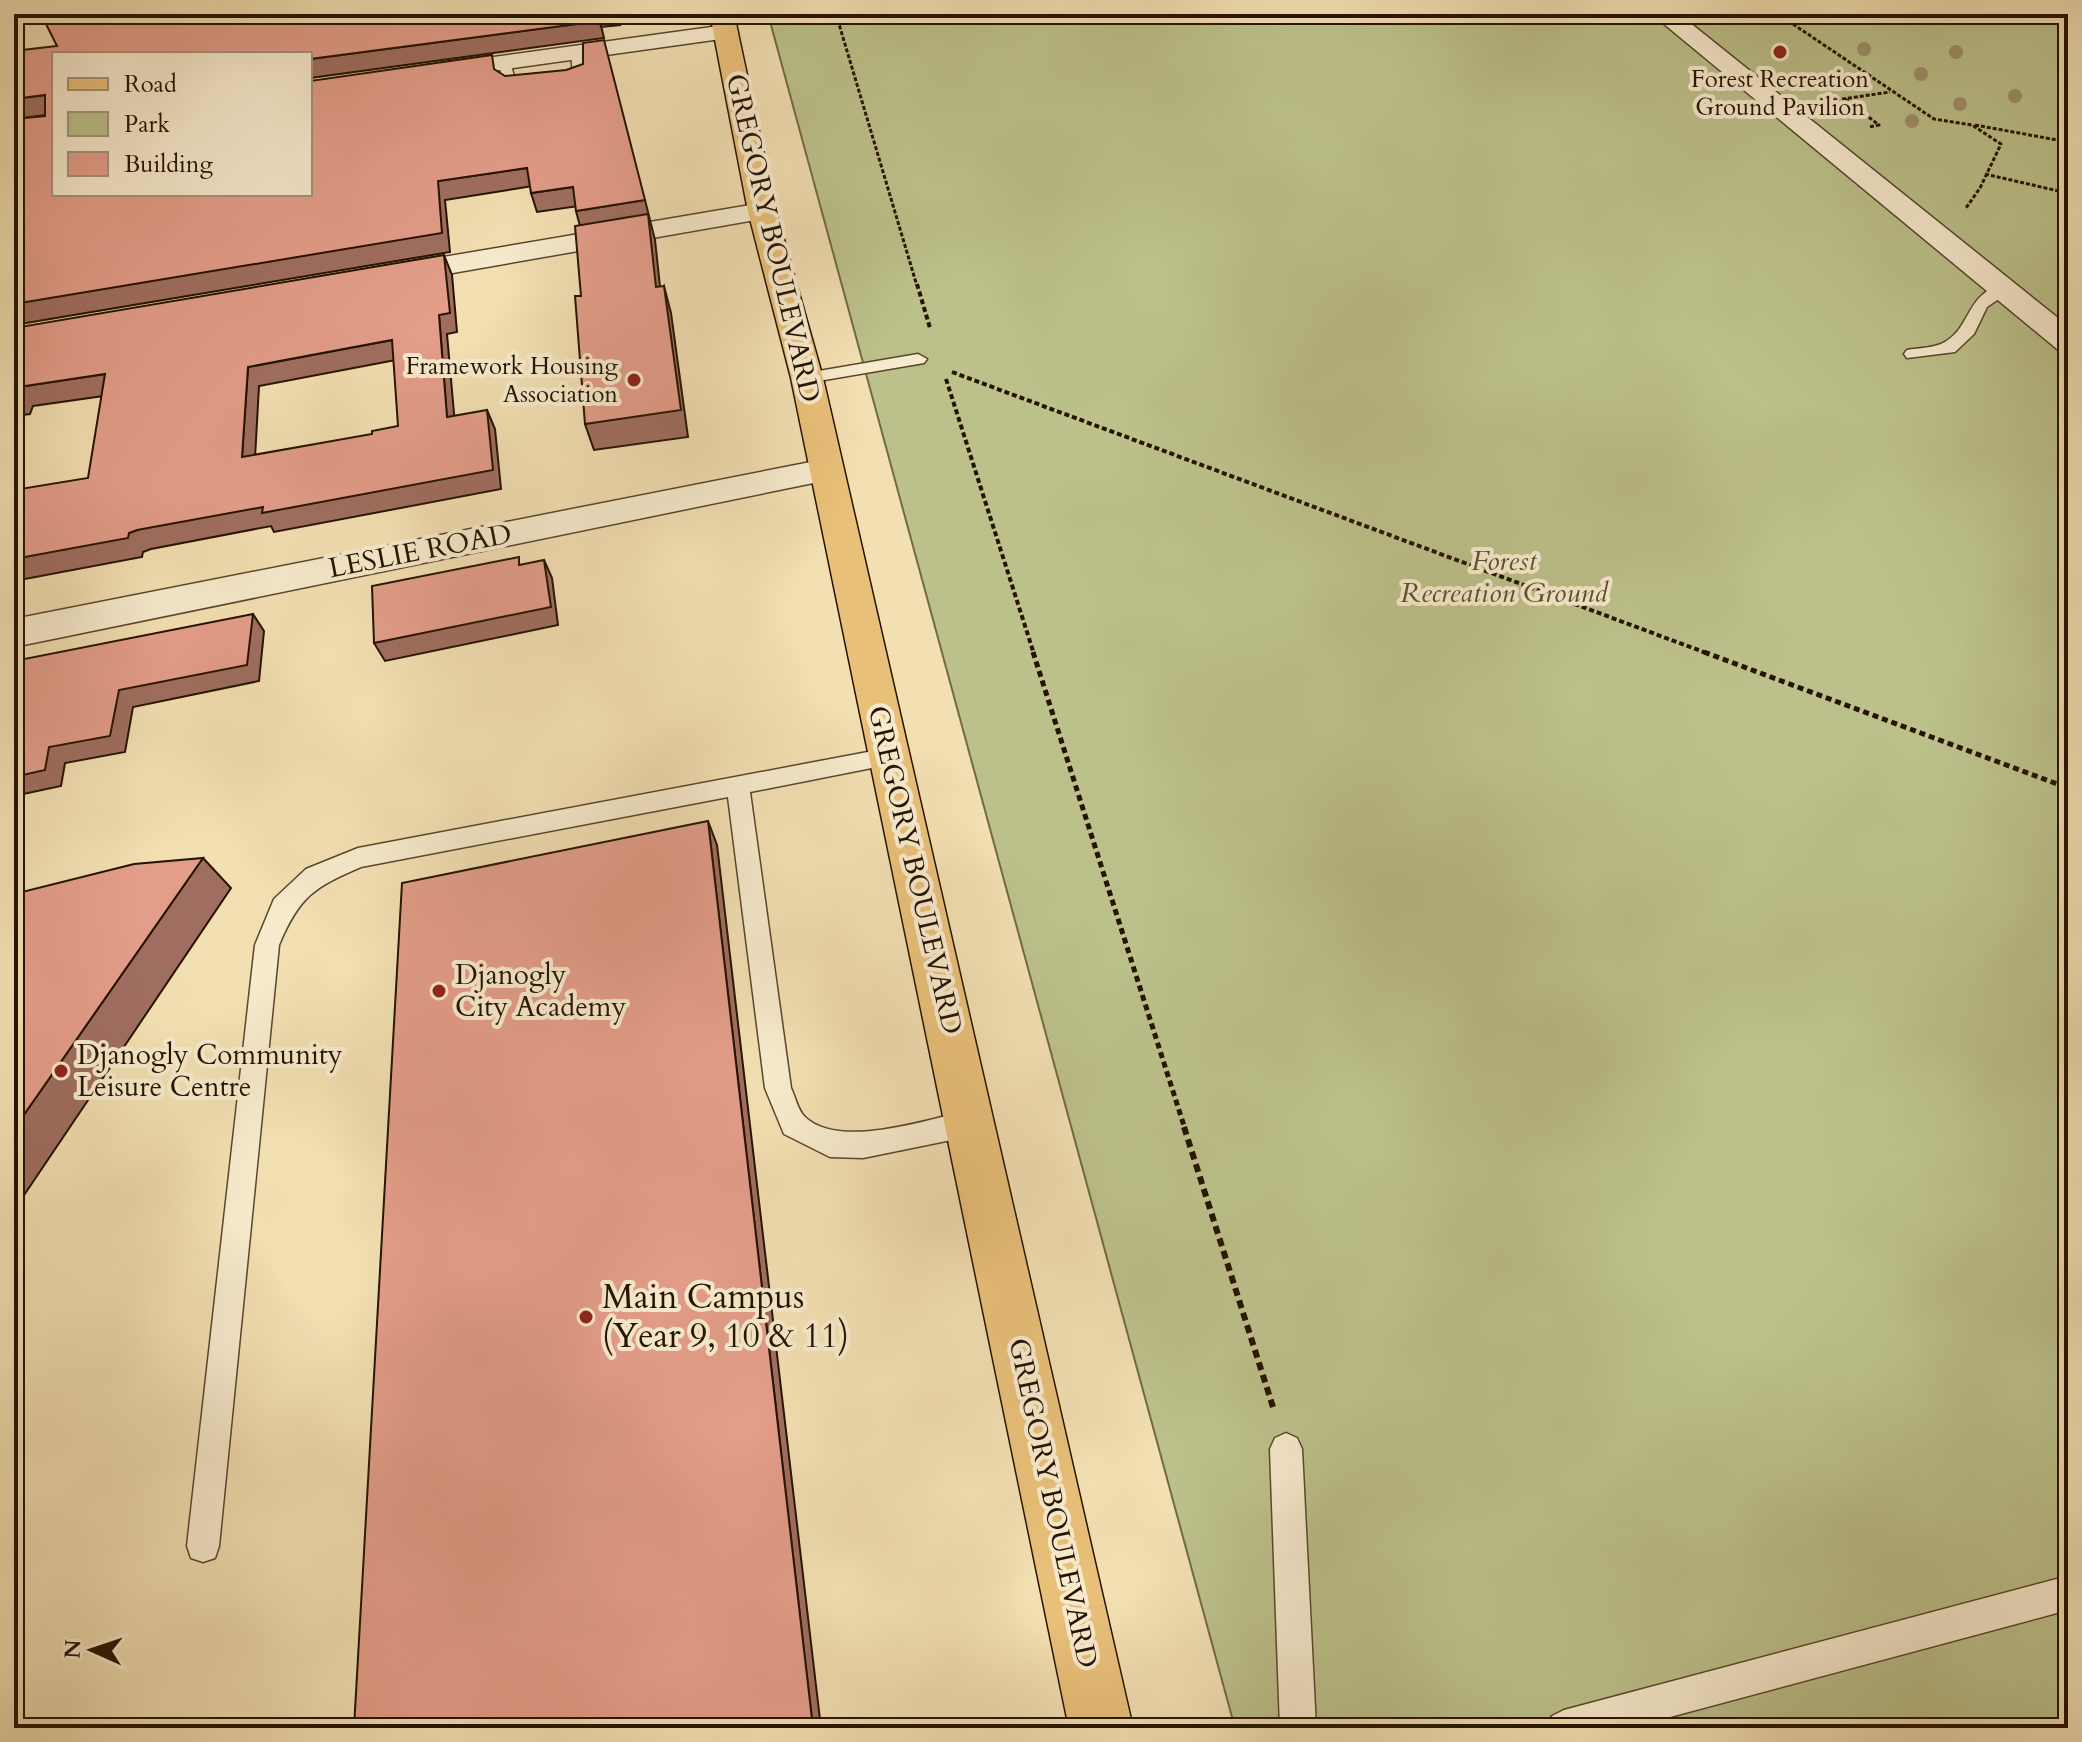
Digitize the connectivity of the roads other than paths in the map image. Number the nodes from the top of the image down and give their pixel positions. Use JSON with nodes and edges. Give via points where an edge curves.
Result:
{"nodes":[{"id":1,"x":1664,"y":14,"type":"edge"},
{"id":2,"x":724,"y":23,"type":"edge"},
{"id":3,"x":415,"y":75,"type":"edge"},
{"id":4,"x":762,"y":211,"type":"junction"},
{"id":5,"x":370,"y":278,"type":"edge"},
{"id":6,"x":2003,"y":289,"type":"junction"},
{"id":7,"x":2068,"y":342,"type":"edge"},
{"id":8,"x":1913,"y":354,"type":"dead end"},
{"id":9,"x":918,"y":359,"type":"road end"},
{"id":10,"x":807,"y":378,"type":"junction"},
{"id":11,"x":826,"y":470,"type":"junction"},
{"id":12,"x":14,"y":633,"type":"edge"},
{"id":13,"x":889,"y":757,"type":"junction"},
{"id":14,"x":738,"y":786,"type":"junction"},
{"id":15,"x":971,"y":1123,"type":"junction"},
{"id":16,"x":1286,"y":1449,"type":"road end"},
{"id":17,"x":203,"y":1546,"type":"dead end"},
{"id":18,"x":2068,"y":1593,"type":"edge"},
{"id":19,"x":1101,"y":1728,"type":"edge"},
{"id":20,"x":1298,"y":1728,"type":"edge"},
{"id":21,"x":1564,"y":1728,"type":"edge"}],
"edges":[{"from":1,"to":6,"type":"street"},
{"from":2,"to":3,"type":"street","via":[[578,53]]},
{"from":2,"to":4,"type":"main road","name":"GREGORY BOULEVARD"},
{"from":4,"to":5,"type":"street"},
{"from":4,"to":10,"type":"main road","name":"GREGORY BOULEVARD"},
{"from":6,"to":7,"type":"street"},
{"from":6,"to":8,"type":"lane","via":[[1980,304],[1968,330],[1949,348]]},
{"from":9,"to":10,"type":"lane"},
{"from":10,"to":11,"type":"main road","name":"GREGORY BOULEVARD"},
{"from":11,"to":12,"type":"street","name":"LESLIE ROAD"},
{"from":11,"to":13,"type":"main road","name":"GREGORY BOULEVARD"},
{"from":13,"to":14,"type":"lane"},
{"from":13,"to":15,"type":"main road","name":"GREGORY BOULEVARD"},
{"from":14,"to":15,"type":"lane","via":[[778,1088],[794,1125],[830,1144],[863,1145]]},
{"from":14,"to":17,"type":"lane","via":[[358,858],[315,876],[283,906],[267,945]]},
{"from":15,"to":19,"type":"main road","name":"GREGORY BOULEVARD"},
{"from":16,"to":20,"type":"lane"},
{"from":18,"to":21,"type":"lane"}]}
